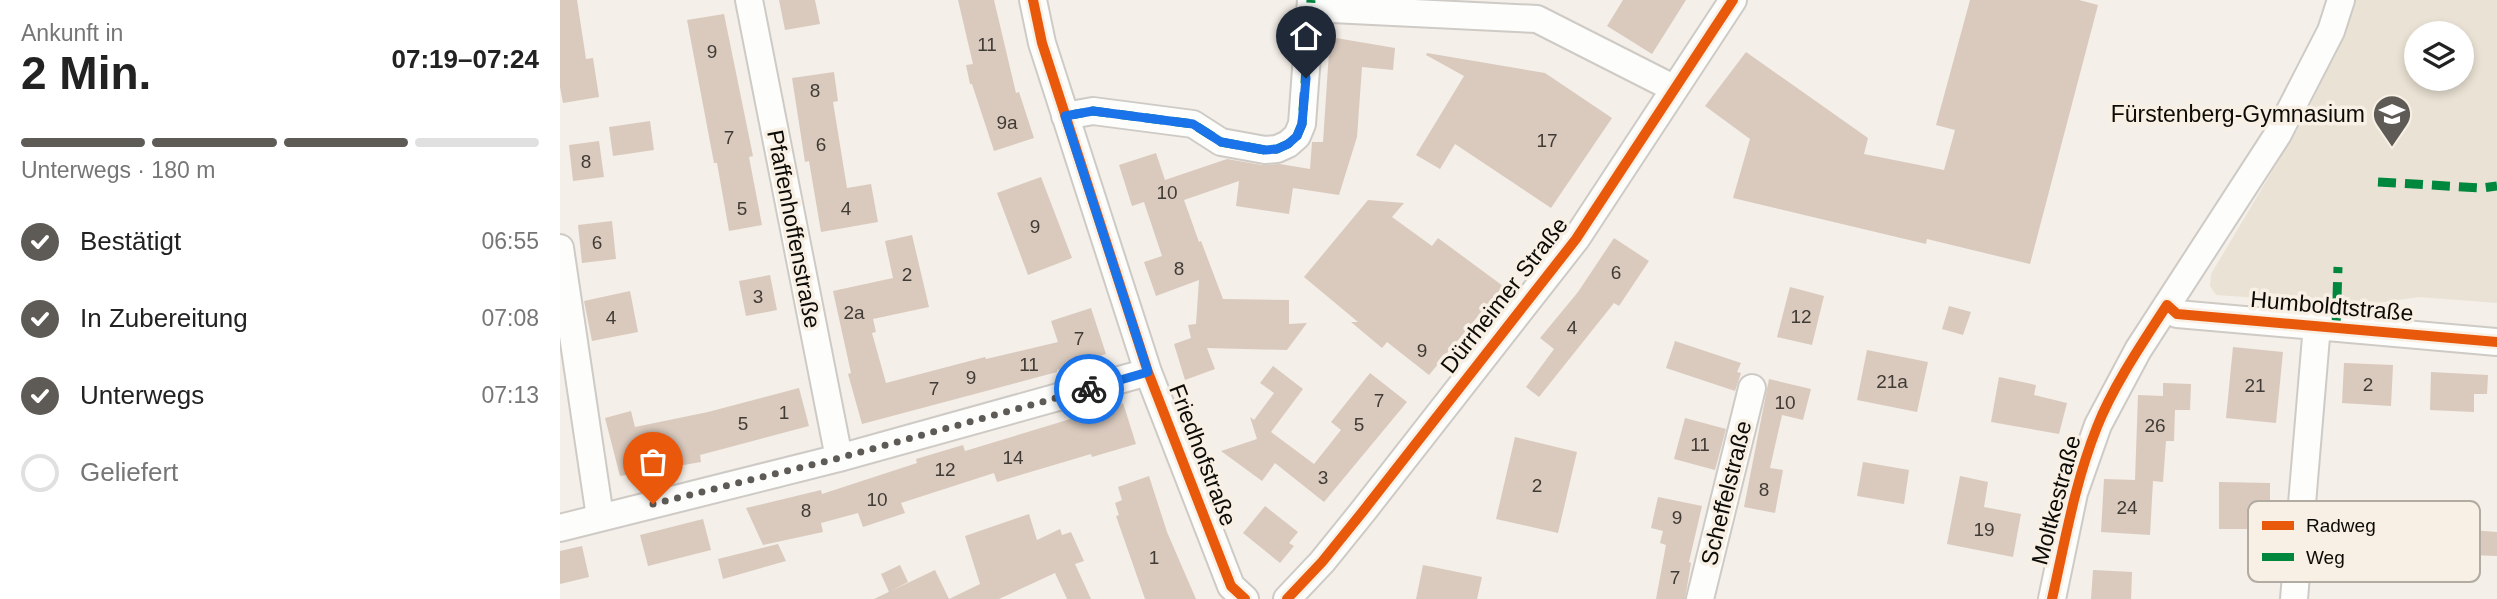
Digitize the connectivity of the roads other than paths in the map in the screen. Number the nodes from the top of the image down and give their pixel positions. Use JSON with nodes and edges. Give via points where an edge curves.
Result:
{"nodes":[{"id":1,"x":749,"y":0,"type":"edge"},
{"id":2,"x":1034,"y":0,"type":"edge"},
{"id":3,"x":1733,"y":0,"type":"edge"},
{"id":4,"x":2341,"y":0,"type":"edge"},
{"id":5,"x":1311,"y":4,"type":"edge"},
{"id":6,"x":1673,"y":88,"type":"junction"},
{"id":7,"x":1065,"y":116,"type":"junction"},
{"id":8,"x":560,"y":248,"type":"edge"},
{"id":9,"x":2166,"y":305,"type":"junction"},
{"id":10,"x":2317,"y":326,"type":"junction"},
{"id":11,"x":2497,"y":342,"type":"edge"},
{"id":12,"x":1148,"y":372,"type":"junction"},
{"id":13,"x":1752,"y":388,"type":"dead end"},
{"id":14,"x":839,"y":458,"type":"junction"},
{"id":15,"x":2302,"y":501,"type":"edge"},
{"id":16,"x":600,"y":517,"type":"junction"},
{"id":17,"x":560,"y":528,"type":"edge"},
{"id":18,"x":1245,"y":599,"type":"edge"},
{"id":19,"x":1254,"y":599,"type":"edge"},
{"id":20,"x":1285,"y":599,"type":"edge"},
{"id":21,"x":1700,"y":599,"type":"edge"},
{"id":22,"x":2052,"y":599,"type":"edge"}],
"edges":[{"from":1,"to":14,"type":"street","name":"Pfaffenhoffenstraße"},
{"from":2,"to":7,"type":"street","name":"Friedhofstraße"},
{"from":3,"to":6,"type":"street","name":"Dürrheimer Straße"},
{"from":4,"to":9,"type":"street","name":"Moltkestraße","via":[[2331,31],[2278,134]]},
{"from":5,"to":6,"type":"street","via":[[1537,19]]},
{"from":5,"to":7,"type":"street","via":[[1302,124],[1288,144],[1265,150],[1221,142],[1193,124],[1093,111]]},
{"from":6,"to":20,"type":"street","name":"Dürrheimer Straße","via":[[1576,239],[1322,562]]},
{"from":7,"to":12,"type":"street","name":"Friedhofstraße"},
{"from":8,"to":16,"type":"street"},
{"from":9,"to":10,"type":"street","name":"Humboldtstraße","via":[[2177,314]]},
{"from":9,"to":22,"type":"street","name":"Moltkestraße","via":[[2098,425],[2074,493]]},
{"from":10,"to":11,"type":"street","name":"Humboldtstraße"},
{"from":10,"to":15,"type":"street"},
{"from":12,"to":14,"type":"street"},
{"from":12,"to":18,"type":"street","name":"Friedhofstraße","via":[[1231,586]]},
{"from":13,"to":21,"type":"street","name":"Scheffelstraße"},
{"from":14,"to":16,"type":"street"},
{"from":16,"to":17,"type":"street"},
{"from":19,"to":20,"type":"street","via":[[1266,593]]}]}
